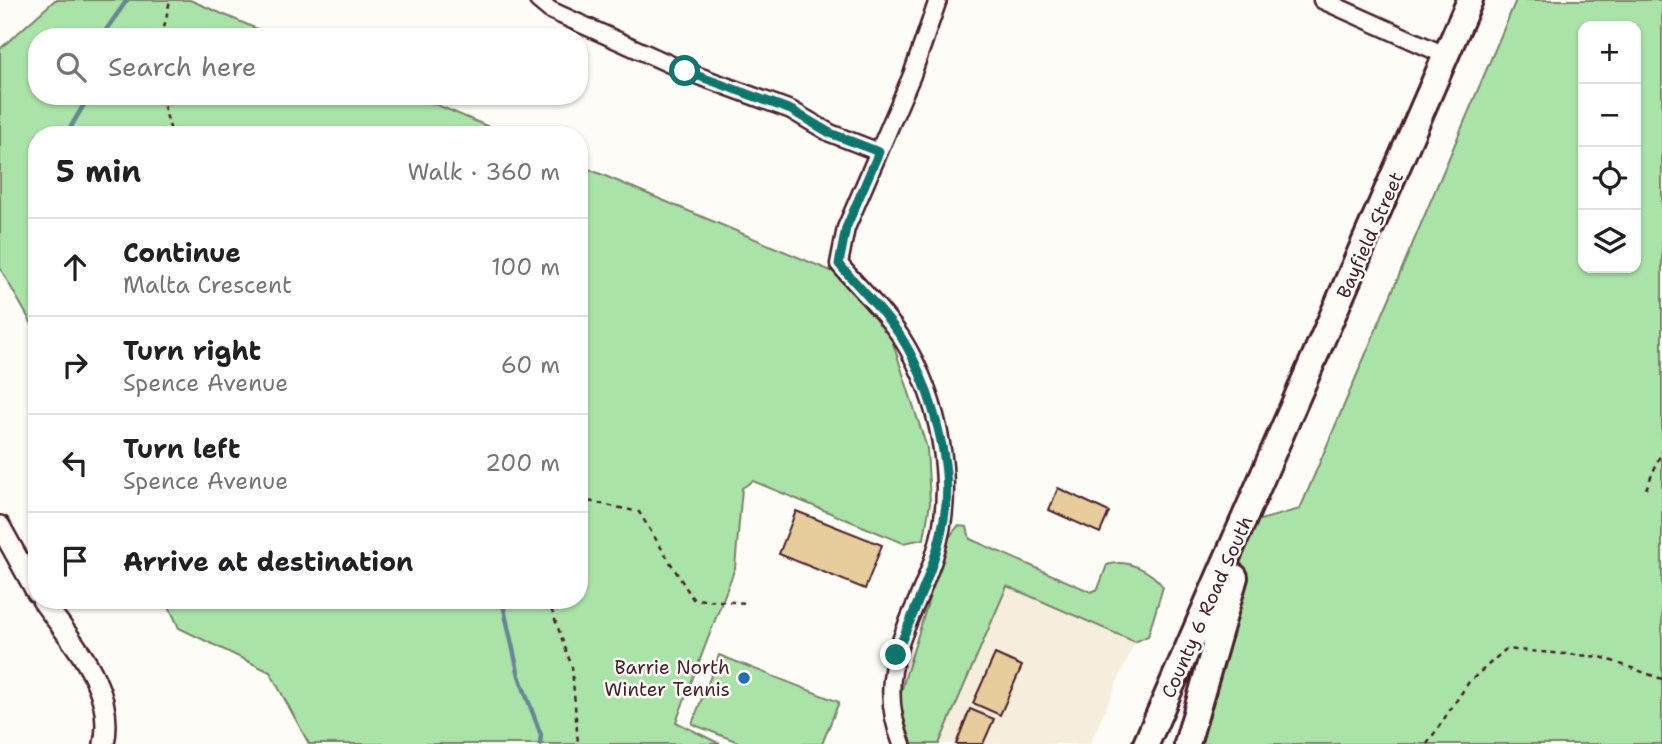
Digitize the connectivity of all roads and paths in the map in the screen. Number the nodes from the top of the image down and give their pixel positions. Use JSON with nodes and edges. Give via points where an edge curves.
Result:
{"nodes":[{"id":1,"x":170,"y":0,"type":"edge"},
{"id":2,"x":538,"y":0,"type":"edge"},
{"id":3,"x":937,"y":0,"type":"edge"},
{"id":4,"x":1322,"y":0,"type":"edge"},
{"id":5,"x":1470,"y":0,"type":"edge"},
{"id":6,"x":164,"y":28,"type":"edge"},
{"id":7,"x":1447,"y":56,"type":"junction"},
{"id":8,"x":164,"y":105,"type":"edge"},
{"id":9,"x":169,"y":126,"type":"edge"},
{"id":10,"x":879,"y":152,"type":"junction"},
{"id":11,"x":1662,"y":451,"type":"edge"},
{"id":12,"x":1267,"y":470,"type":"junction"},
{"id":13,"x":1646,"y":489,"type":"dead end"},
{"id":14,"x":588,"y":501,"type":"edge"},
{"id":15,"x":0,"y":526,"type":"edge"},
{"id":16,"x":28,"y":577,"type":"edge"},
{"id":17,"x":747,"y":603,"type":"dead end"},
{"id":18,"x":47,"y":609,"type":"edge"},
{"id":19,"x":551,"y":609,"type":"edge"},
{"id":20,"x":1662,"y":678,"type":"edge"},
{"id":21,"x":104,"y":744,"type":"edge"},
{"id":22,"x":578,"y":744,"type":"edge"},
{"id":23,"x":902,"y":744,"type":"edge"},
{"id":24,"x":1146,"y":744,"type":"edge"},
{"id":25,"x":1187,"y":744,"type":"edge"},
{"id":26,"x":1427,"y":744,"type":"edge"}],
"edges":[{"from":1,"to":6,"type":"path"},
{"from":2,"to":10,"type":"street","via":[[685,71],[791,110],[830,133]]},
{"from":3,"to":10,"type":"street"},
{"from":4,"to":7,"type":"street"},
{"from":5,"to":7,"type":"main road","name":"Bayfield Street"},
{"from":7,"to":12,"type":"main road","name":"Bayfield Street"},
{"from":8,"to":9,"type":"path"},
{"from":10,"to":23,"type":"street","via":[[846,228],[839,264],[899,334],[918,365],[944,454],[947,503],[935,555],[892,668],[890,709]]},
{"from":11,"to":13,"type":"path"},
{"from":12,"to":24,"type":"main road","name":"County 6 Road South"},
{"from":12,"to":25,"type":"main road"},
{"from":14,"to":17,"type":"path","via":[[639,512],[693,598]]},
{"from":15,"to":16,"type":"street"},
{"from":18,"to":21,"type":"street","via":[[92,671],[106,706]]},
{"from":19,"to":22,"type":"path","via":[[572,667]]},
{"from":20,"to":26,"type":"path","via":[[1601,657],[1506,649],[1469,682]]}]}
